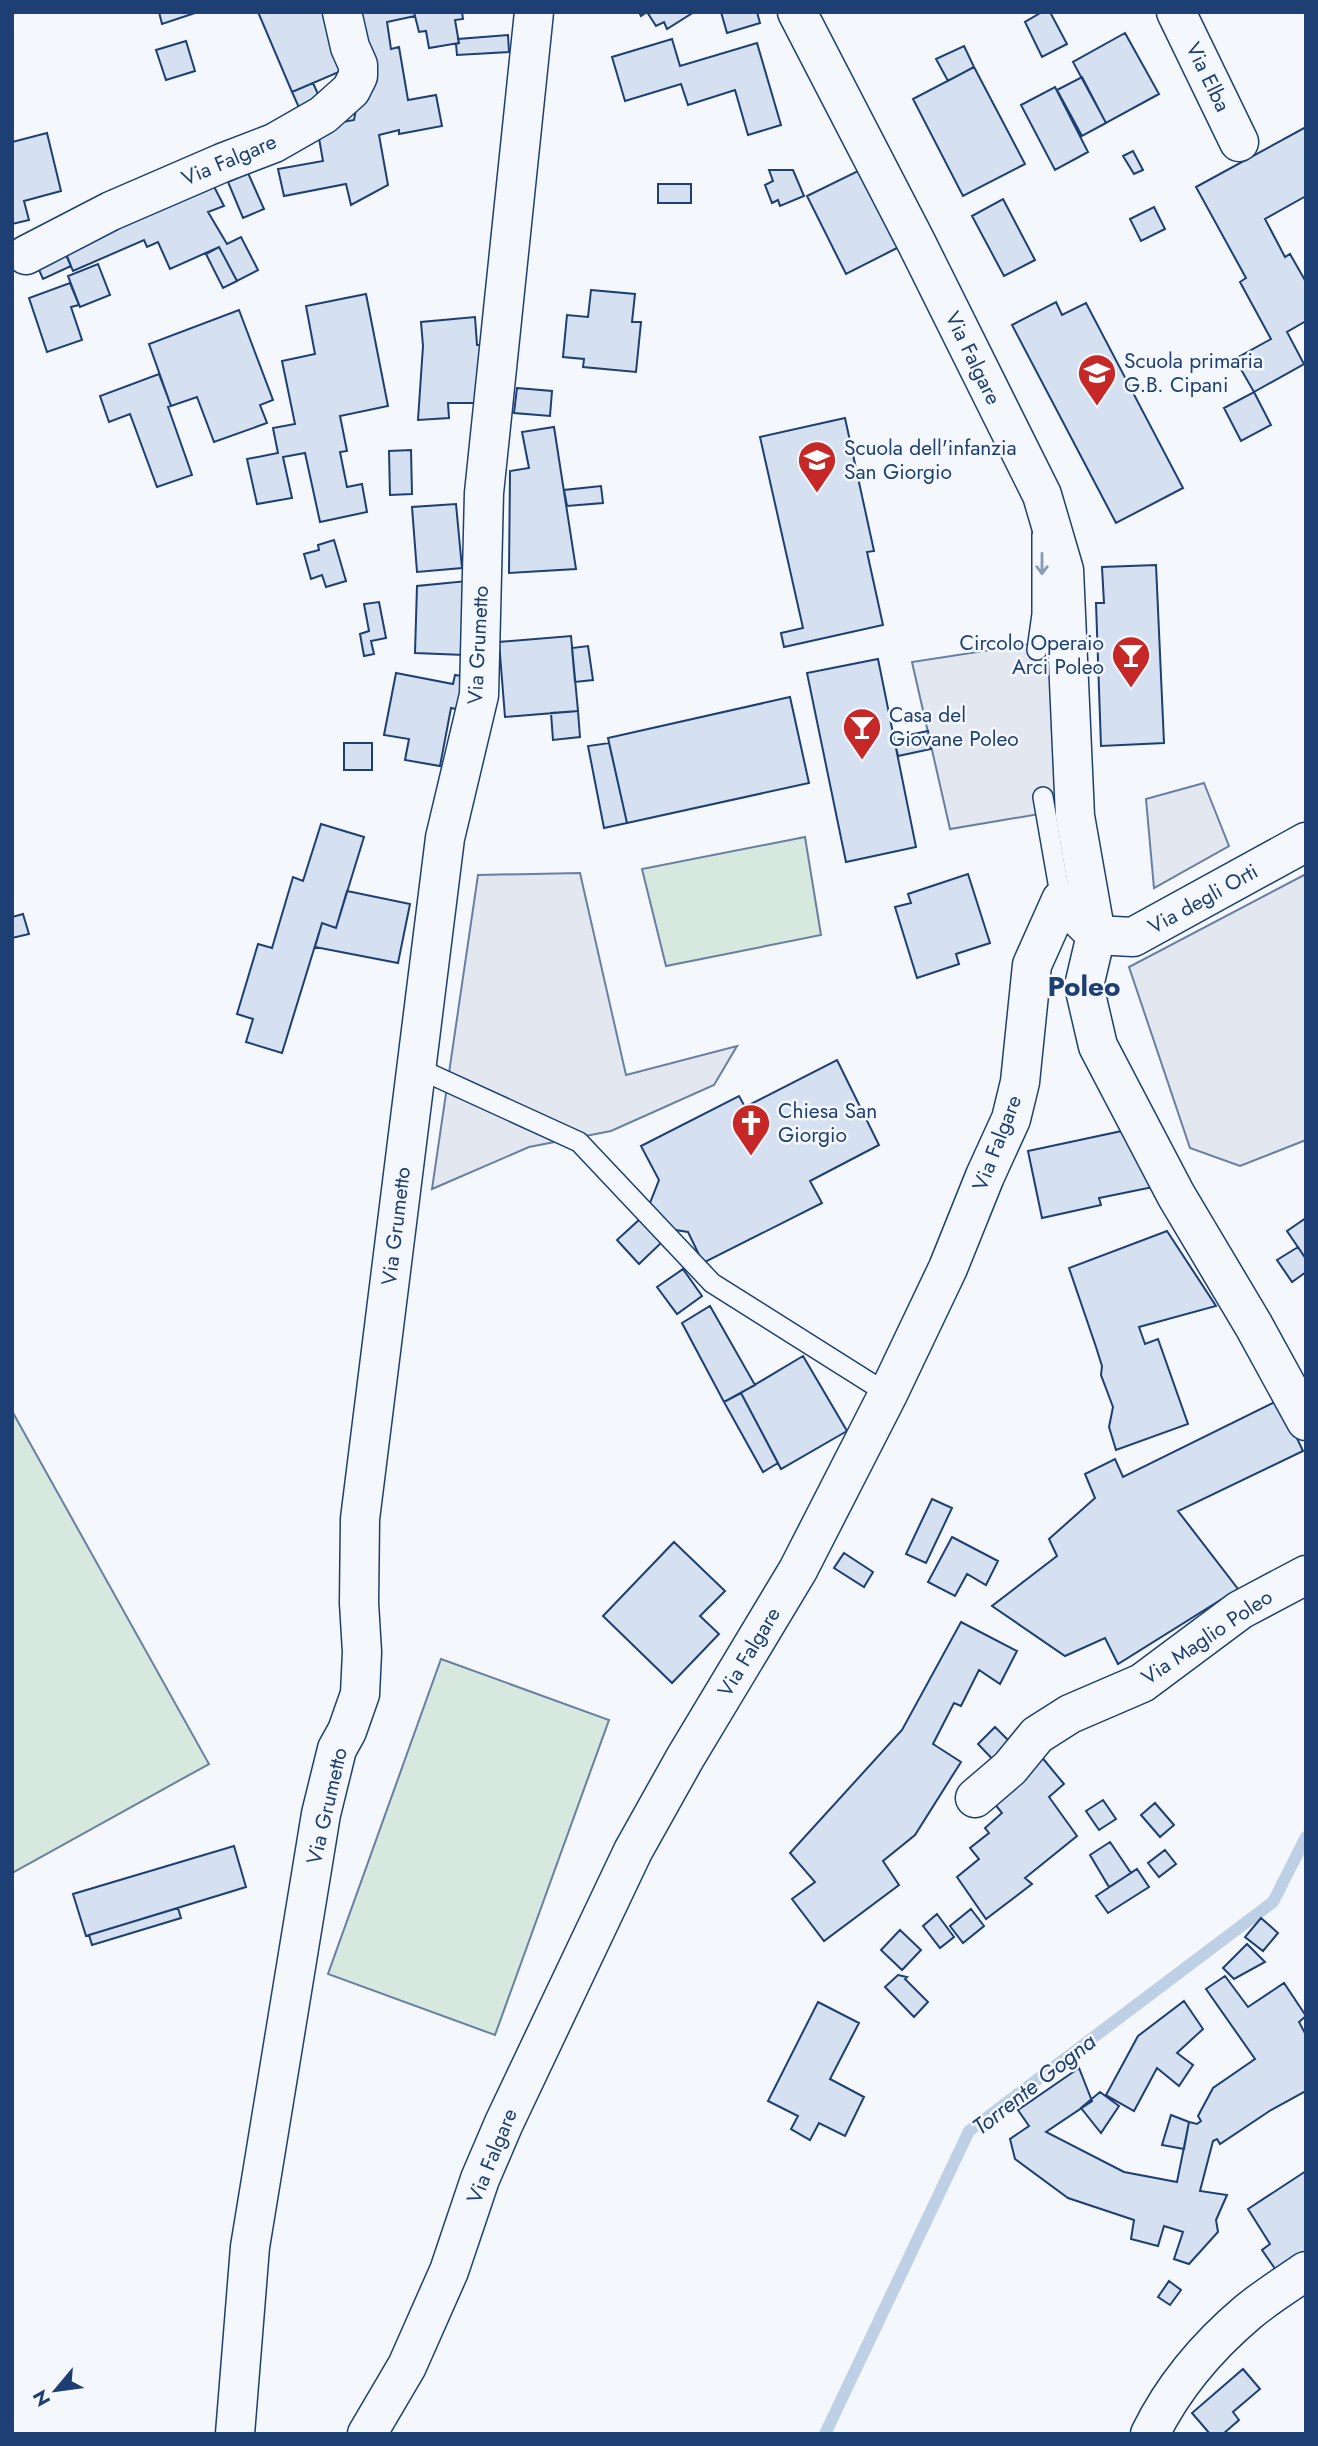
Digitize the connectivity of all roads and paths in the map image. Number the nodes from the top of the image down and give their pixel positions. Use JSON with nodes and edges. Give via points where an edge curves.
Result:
{"nodes":[{"id":1,"x":342,"y":12,"type":"edge"},
{"id":2,"x":534,"y":12,"type":"edge"},
{"id":3,"x":797,"y":12,"type":"edge"},
{"id":4,"x":1176,"y":12,"type":"edge"},
{"id":5,"x":1239,"y":142,"type":"dead end"},
{"id":6,"x":26,"y":255,"type":"dead end"},
{"id":7,"x":1042,"y":495,"type":"junction"},
{"id":8,"x":1037,"y":650,"type":"dead end"},
{"id":9,"x":1043,"y":797,"type":"dead end"},
{"id":10,"x":1306,"y":842,"type":"edge"},
{"id":11,"x":1061,"y":900,"type":"junction"},
{"id":12,"x":1096,"y":936,"type":"junction"},
{"id":13,"x":415,"y":1067,"type":"junction"},
{"id":14,"x":888,"y":1394,"type":"junction"},
{"id":15,"x":1306,"y":1421,"type":"edge"},
{"id":16,"x":1306,"y":1575,"type":"edge"},
{"id":17,"x":975,"y":1798,"type":"dead end"},
{"id":18,"x":1306,"y":2271,"type":"edge"},
{"id":19,"x":235,"y":2434,"type":"edge"},
{"id":20,"x":367,"y":2434,"type":"edge"},
{"id":21,"x":1150,"y":2434,"type":"edge"}],
"edges":[{"from":1,"to":6,"type":"street","name":"Via Falgare","via":[[358,75],[351,90],[323,115],[274,143],[111,211]]},
{"from":2,"to":13,"type":"street","name":"Via Grumetto","via":[[484,493],[479,695],[445,838]]},
{"from":3,"to":7,"type":"street","name":"Via Falgare"},
{"from":4,"to":5,"type":"street","name":"Via Elba"},
{"from":7,"to":8,"type":"lane","one_way":true,"via":[[1042,614]]},
{"from":7,"to":12,"type":"street","name":"Via Falgare","via":[[1065,570],[1074,816]]},
{"from":9,"to":11,"type":"lane"},
{"from":10,"to":12,"type":"street","name":"Via degli Orti","via":[[1133,937]]},
{"from":11,"to":12,"type":"street"},
{"from":11,"to":14,"type":"street","name":"Via Falgare","via":[[1032,965],[1020,1082],[1011,1119]]},
{"from":12,"to":15,"type":"street","name":"Via Falgare","via":[[1084,986],[1098,1046],[1176,1195]]},
{"from":13,"to":14,"type":"lane","via":[[579,1142],[712,1283]]},
{"from":13,"to":19,"type":"street","name":"Via Grumetto","via":[[360,1519],[360,1694],[337,1749],[321,1814],[250,2247]]},
{"from":14,"to":20,"type":"street","name":"Via Falgare","via":[[798,1570],[633,1852],[504,2123],[449,2271],[407,2366]]},
{"from":16,"to":17,"type":"street","name":"Via Maglio Poleo","via":[[1240,1610],[1142,1683],[1070,1713],[1037,1735],[1010,1768]]},
{"from":18,"to":21,"type":"street","via":[[1249,2311],[1190,2371]]}]}
